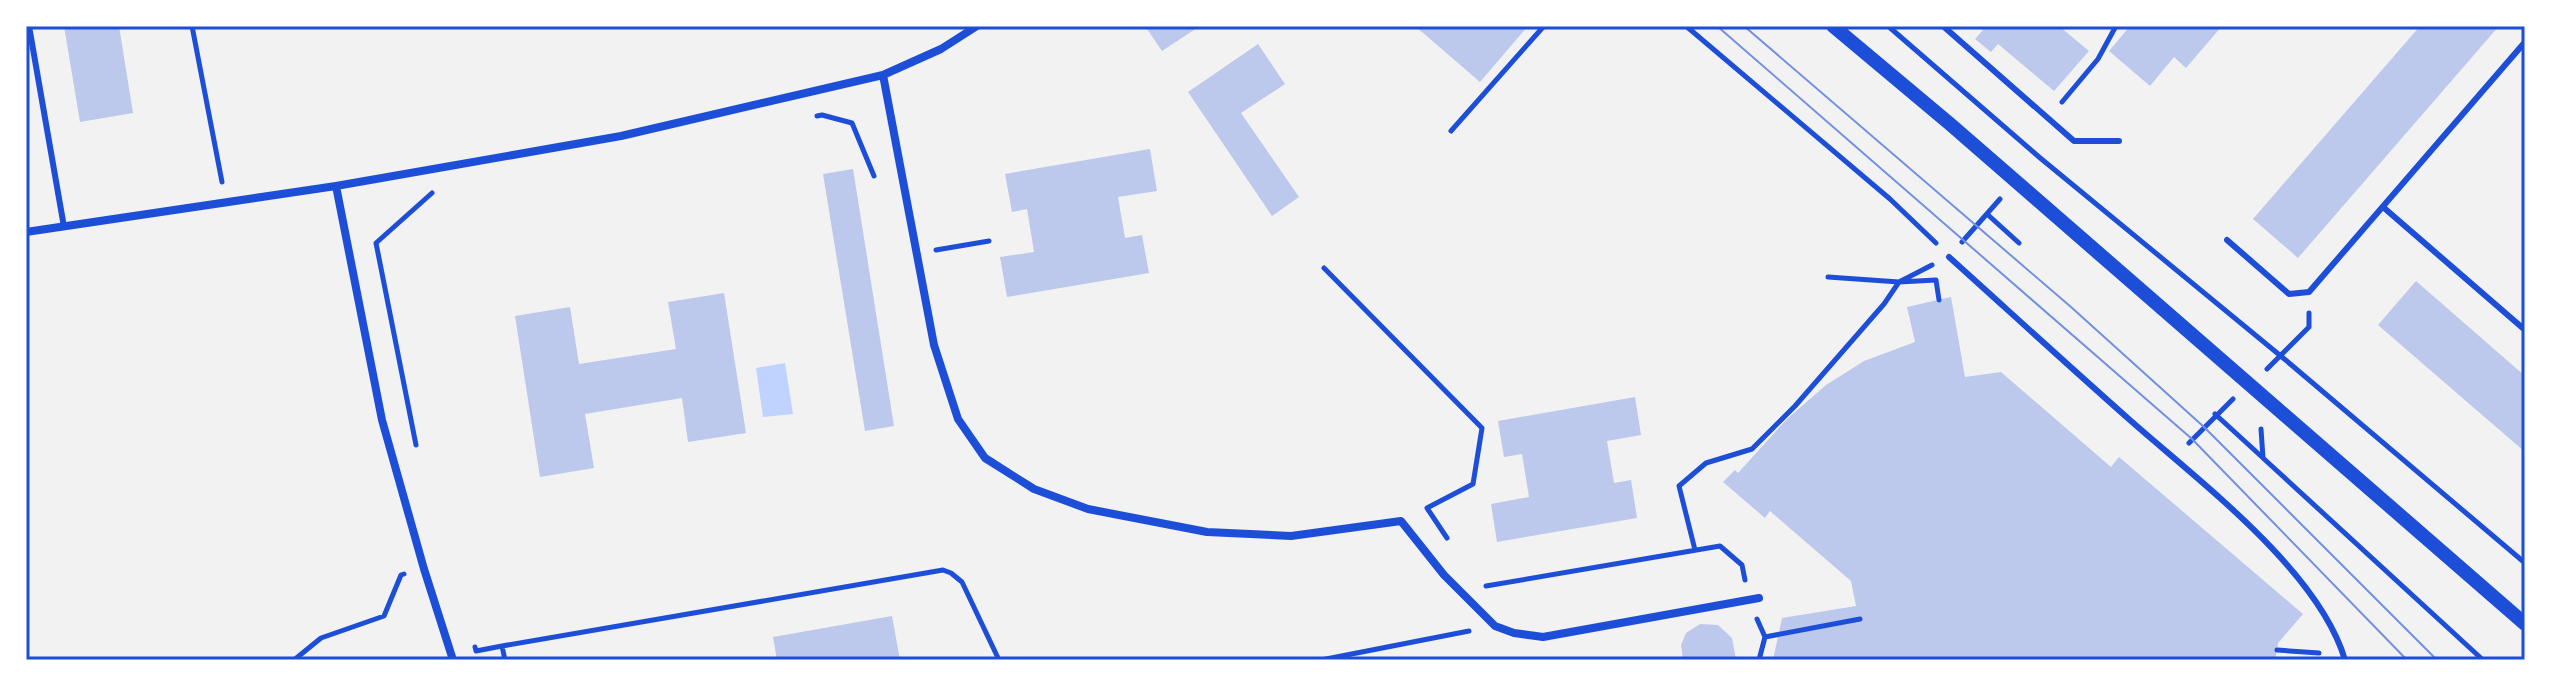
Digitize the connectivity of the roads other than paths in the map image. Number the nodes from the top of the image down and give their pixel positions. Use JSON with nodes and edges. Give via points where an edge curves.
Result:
{"nodes":[{"id":1,"x":29,"y":26,"type":"edge"},
{"id":2,"x":977,"y":26,"type":"edge"},
{"id":3,"x":1833,"y":26,"type":"edge"},
{"id":4,"x":1943,"y":26,"type":"edge"},
{"id":5,"x":2525,"y":42,"type":"edge"},
{"id":6,"x":883,"y":75,"type":"junction"},
{"id":7,"x":2119,"y":141,"type":"dead end"},
{"id":8,"x":336,"y":186,"type":"junction"},
{"id":9,"x":2383,"y":207,"type":"junction"},
{"id":10,"x":64,"y":227,"type":"junction"},
{"id":11,"x":26,"y":232,"type":"edge"},
{"id":12,"x":2227,"y":240,"type":"dead end"},
{"id":13,"x":1949,"y":257,"type":"road end"},
{"id":14,"x":2525,"y":330,"type":"edge"},
{"id":15,"x":1754,"y":598,"type":"road end"},
{"id":16,"x":2525,"y":624,"type":"edge"},
{"id":17,"x":453,"y":660,"type":"edge"},
{"id":18,"x":2345,"y":660,"type":"edge"}],
"edges":[{"from":1,"to":10,"type":"lane"},
{"from":2,"to":6,"type":"street"},
{"from":3,"to":16,"type":"street"},
{"from":4,"to":7,"type":"lane","via":[[2074,141]]},
{"from":5,"to":9,"type":"lane"},
{"from":6,"to":8,"type":"street","via":[[621,136]]},
{"from":6,"to":15,"type":"street","via":[[934,345],[958,419],[985,458],[1034,489],[1088,509],[1207,532],[1291,536],[1401,521],[1495,626],[1514,633],[1543,637]]},
{"from":8,"to":10,"type":"street"},
{"from":8,"to":17,"type":"street","via":[[382,420]]},
{"from":9,"to":12,"type":"lane","via":[[2309,292],[2289,294]]},
{"from":9,"to":14,"type":"lane"},
{"from":10,"to":11,"type":"street"},
{"from":13,"to":18,"type":"lane","via":[[2242,518],[2306,586],[2340,641]]}]}
